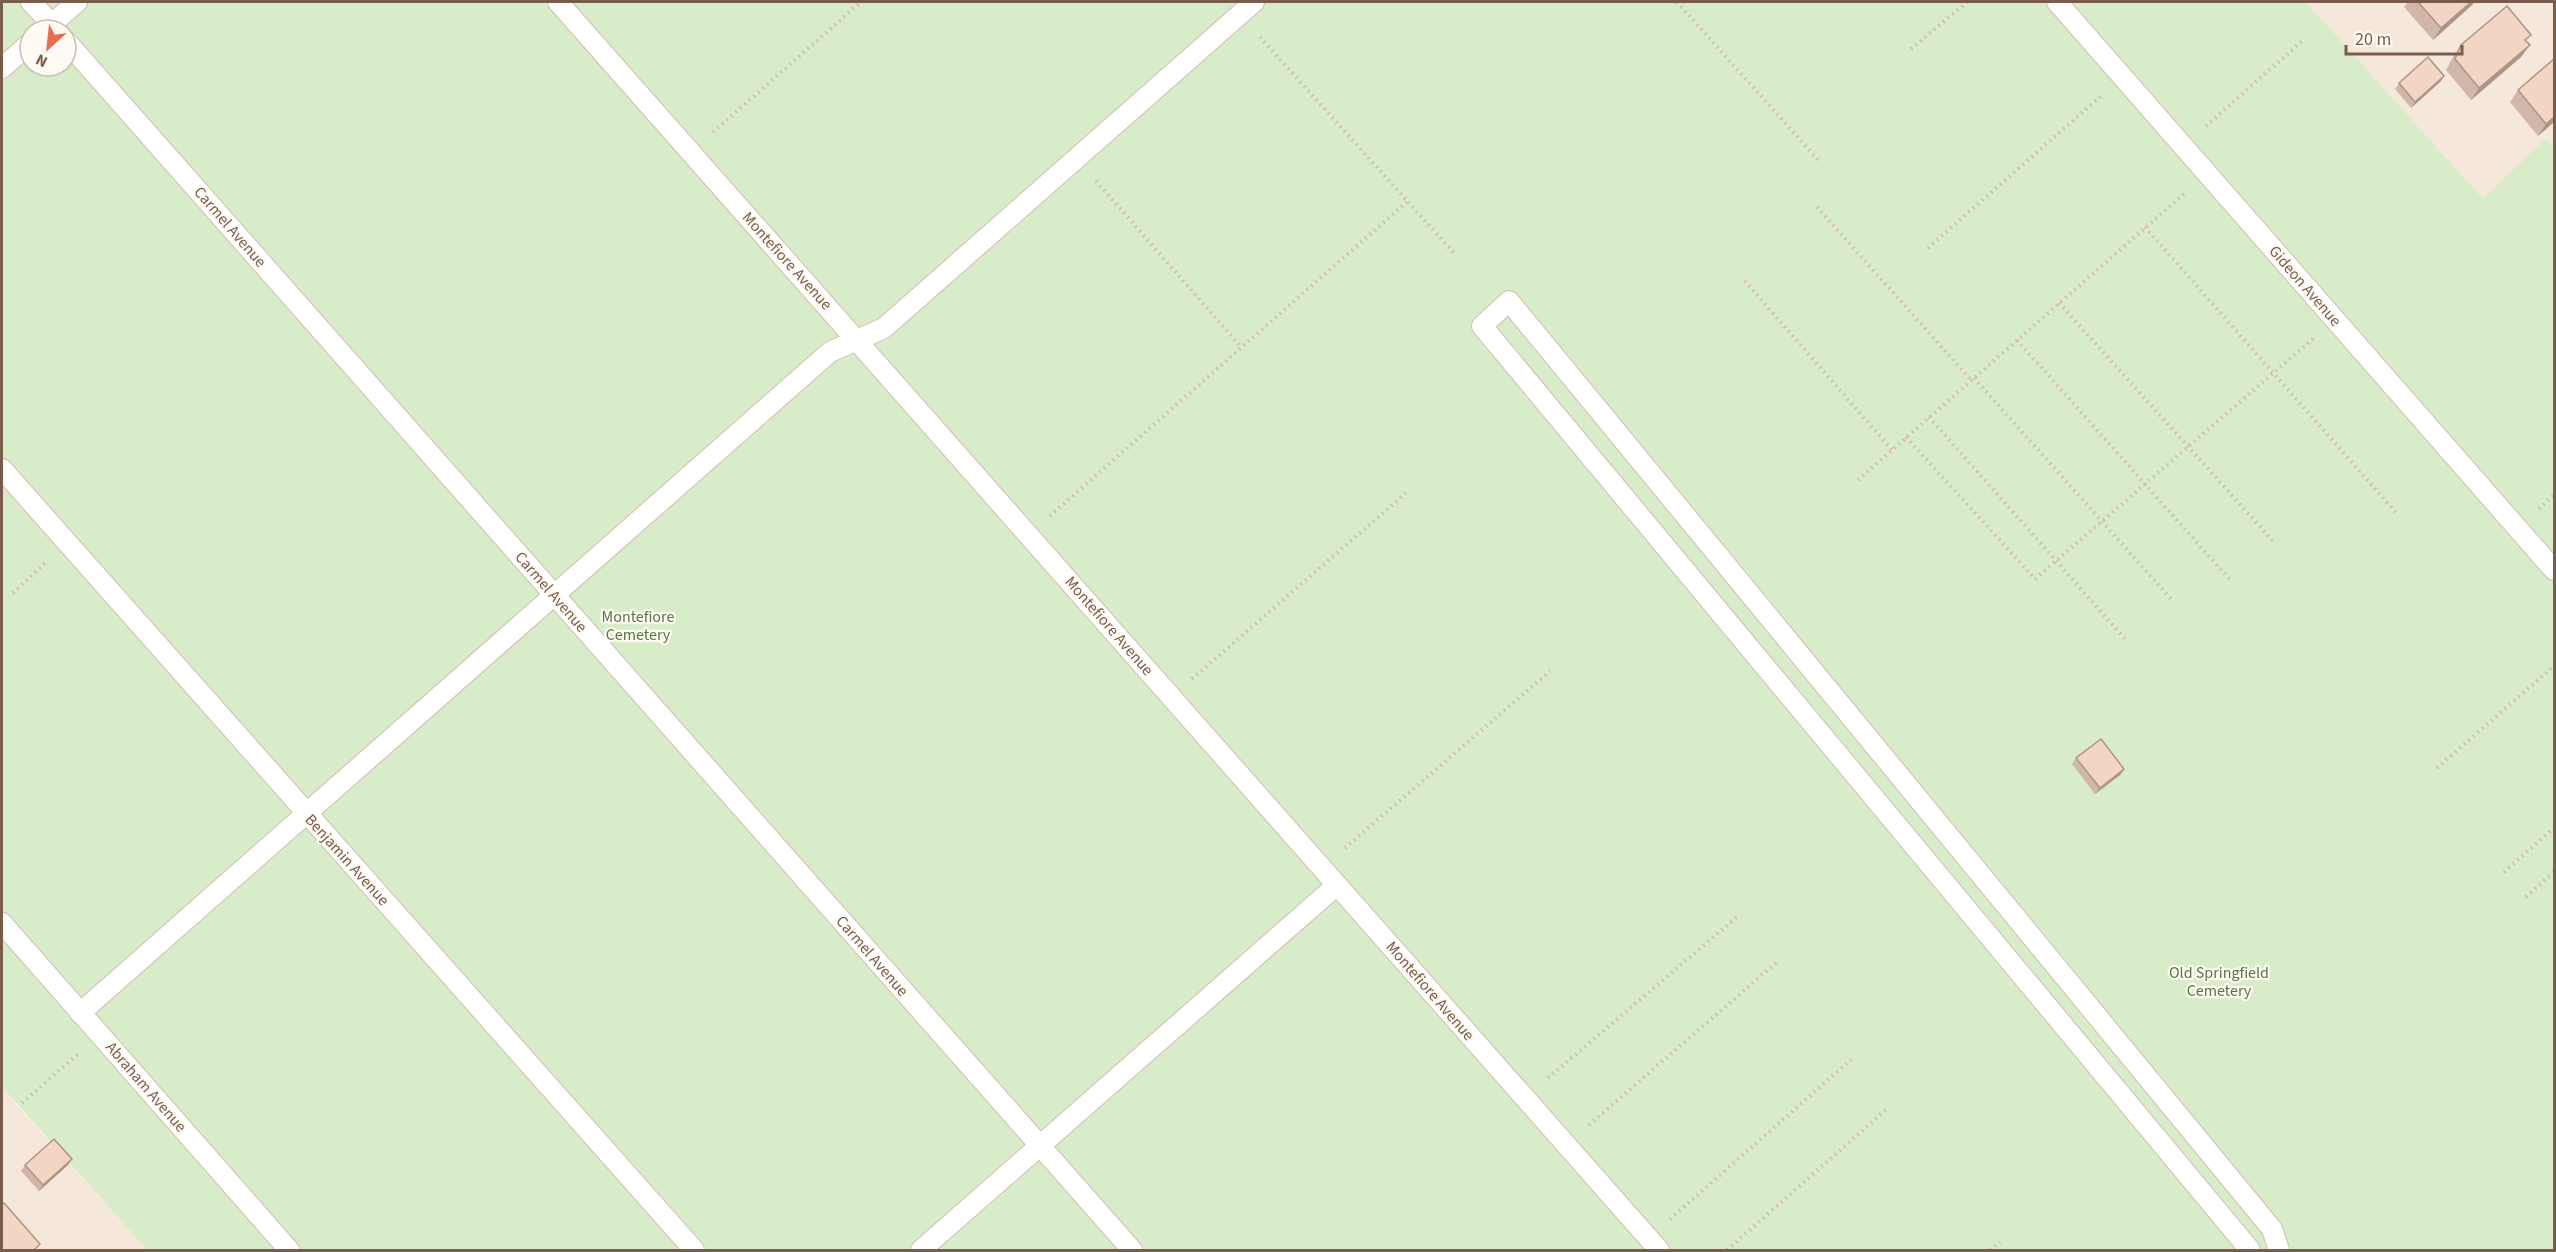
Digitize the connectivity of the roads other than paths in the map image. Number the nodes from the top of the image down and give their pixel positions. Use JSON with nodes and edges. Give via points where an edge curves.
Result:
{"nodes":[{"id":1,"x":31,"y":2,"type":"edge"},
{"id":2,"x":77,"y":2,"type":"edge"},
{"id":3,"x":558,"y":2,"type":"edge"},
{"id":4,"x":2057,"y":2,"type":"edge"},
{"id":5,"x":1247,"y":8,"type":"edge"},
{"id":6,"x":43,"y":18,"type":"edge"},
{"id":7,"x":61,"y":18,"type":"edge"},
{"id":8,"x":18,"y":54,"type":"edge"},
{"id":9,"x":78,"y":55,"type":"edge"},
{"id":10,"x":2,"y":68,"type":"edge"},
{"id":11,"x":857,"y":340,"type":"junction"},
{"id":12,"x":2,"y":469,"type":"edge"},
{"id":13,"x":2554,"y":570,"type":"edge"},
{"id":14,"x":555,"y":597,"type":"junction"},
{"id":15,"x":307,"y":815,"type":"junction"},
{"id":16,"x":1336,"y":885,"type":"junction"},
{"id":17,"x":2,"y":923,"type":"edge"},
{"id":18,"x":80,"y":1013,"type":"junction"},
{"id":19,"x":1040,"y":1147,"type":"junction"},
{"id":20,"x":1653,"y":1244,"type":"edge"},
{"id":21,"x":289,"y":1251,"type":"edge"},
{"id":22,"x":694,"y":1251,"type":"edge"},
{"id":23,"x":921,"y":1251,"type":"edge"},
{"id":24,"x":1132,"y":1251,"type":"edge"},
{"id":25,"x":2250,"y":1251,"type":"edge"},
{"id":26,"x":2279,"y":1251,"type":"edge"}],
"edges":[{"from":1,"to":6,"type":"lane"},
{"from":2,"to":7,"type":"lane"},
{"from":3,"to":11,"type":"lane","name":"Montefiore Avenue"},
{"from":4,"to":13,"type":"lane","name":"Gideon Avenue"},
{"from":5,"to":11,"type":"lane","via":[[884,328]]},
{"from":8,"to":10,"type":"lane"},
{"from":9,"to":14,"type":"lane","name":"Carmel Avenue"},
{"from":11,"to":14,"type":"lane","via":[[830,352]]},
{"from":11,"to":16,"type":"lane","name":"Montefiore Avenue"},
{"from":12,"to":15,"type":"lane","name":"Benjamin Avenue"},
{"from":14,"to":15,"type":"lane"},
{"from":14,"to":19,"type":"lane","name":"Carmel Avenue"},
{"from":15,"to":18,"type":"lane"},
{"from":15,"to":22,"type":"lane","name":"Benjamin Avenue"},
{"from":16,"to":19,"type":"lane"},
{"from":16,"to":20,"type":"lane","name":"Montefiore Avenue"},
{"from":17,"to":18,"type":"lane","name":"Abraham Avenue"},
{"from":18,"to":21,"type":"lane","name":"Abraham Avenue"},
{"from":19,"to":23,"type":"lane"},
{"from":19,"to":24,"type":"lane","name":"Carmel Avenue"},
{"from":25,"to":26,"type":"lane","via":[[1482,326],[1509,301],[2272,1229]]}]}
